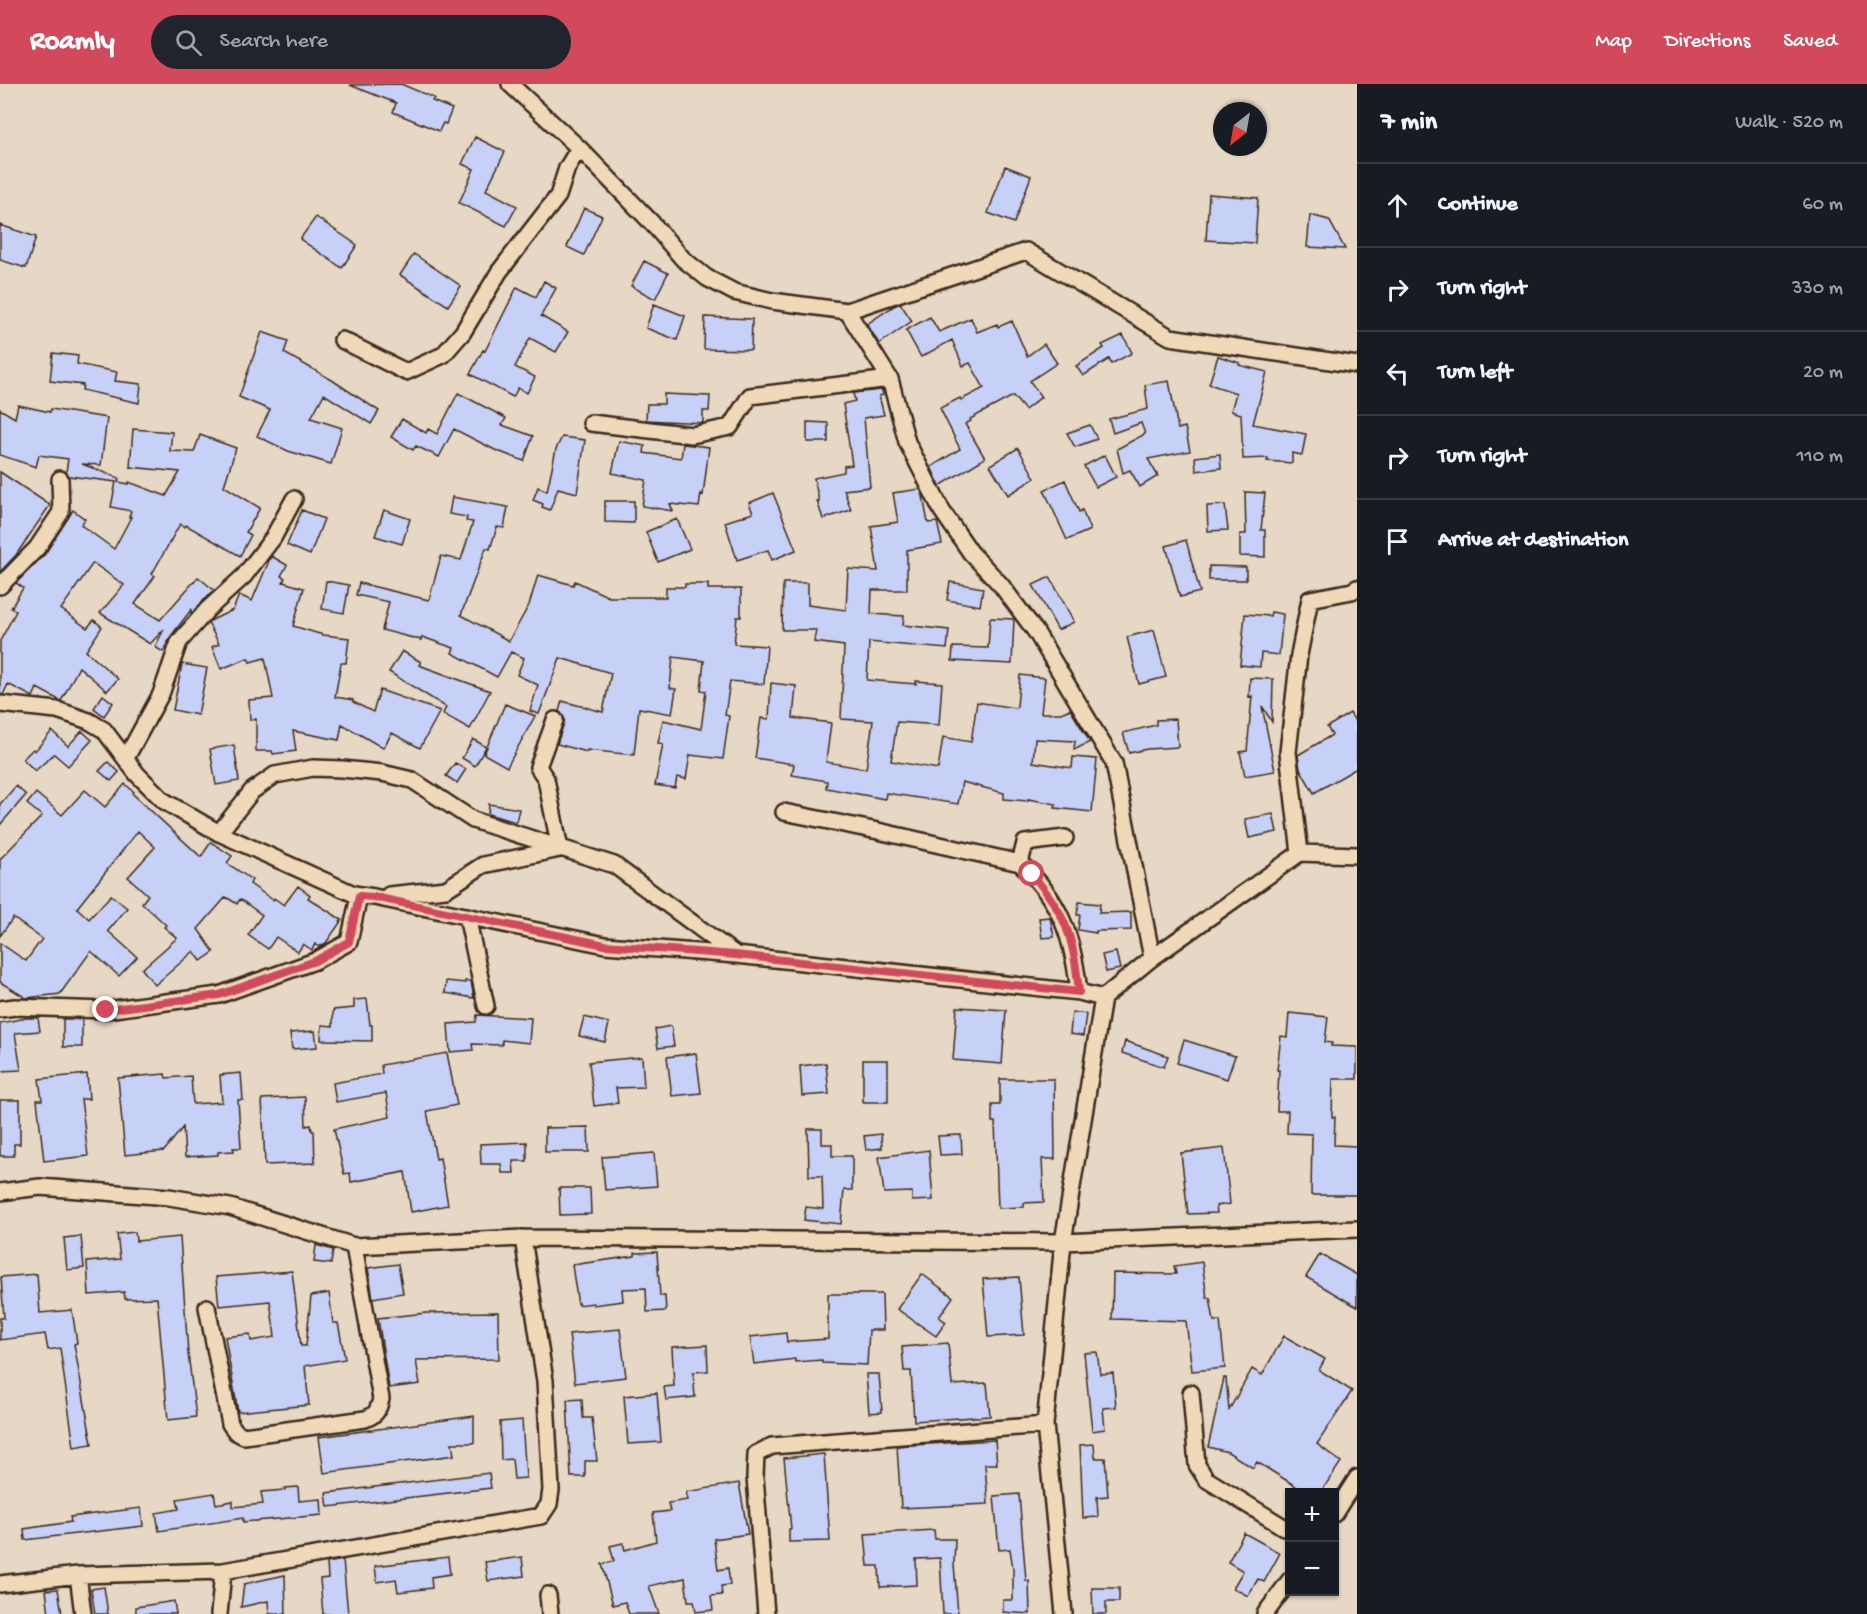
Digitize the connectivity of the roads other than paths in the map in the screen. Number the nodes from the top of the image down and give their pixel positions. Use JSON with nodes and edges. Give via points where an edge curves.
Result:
{"nodes":[{"id":1,"x":510,"y":84,"type":"edge"},
{"id":2,"x":579,"y":148,"type":"junction"},
{"id":3,"x":847,"y":311,"type":"junction"},
{"id":4,"x":342,"y":340,"type":"dead end"},
{"id":5,"x":1357,"y":365,"type":"edge"},
{"id":6,"x":890,"y":379,"type":"junction"},
{"id":7,"x":591,"y":423,"type":"dead end"},
{"id":8,"x":60,"y":479,"type":"dead end"},
{"id":9,"x":294,"y":499,"type":"dead end"},
{"id":10,"x":0,"y":585,"type":"edge"},
{"id":11,"x":1357,"y":588,"type":"edge"},
{"id":12,"x":0,"y":704,"type":"edge"},
{"id":13,"x":555,"y":720,"type":"dead end"},
{"id":14,"x":126,"y":758,"type":"junction"},
{"id":15,"x":784,"y":813,"type":"dead end"},
{"id":16,"x":219,"y":833,"type":"junction"},
{"id":17,"x":1065,"y":838,"type":"dead end"},
{"id":18,"x":560,"y":849,"type":"junction"},
{"id":19,"x":1300,"y":853,"type":"junction"},
{"id":20,"x":1357,"y":855,"type":"edge"},
{"id":21,"x":1020,"y":863,"type":"junction"},
{"id":22,"x":367,"y":896,"type":"junction"},
{"id":23,"x":467,"y":916,"type":"junction"},
{"id":24,"x":736,"y":955,"type":"junction"},
{"id":25,"x":1152,"y":958,"type":"junction"},
{"id":26,"x":1079,"y":992,"type":"junction"},
{"id":27,"x":1103,"y":998,"type":"junction"},
{"id":28,"x":486,"y":1006,"type":"dead end"},
{"id":29,"x":0,"y":1009,"type":"edge"},
{"id":30,"x":0,"y":1192,"type":"edge"},
{"id":31,"x":1357,"y":1229,"type":"edge"},
{"id":32,"x":523,"y":1238,"type":"junction"},
{"id":33,"x":1063,"y":1242,"type":"junction"},
{"id":34,"x":354,"y":1246,"type":"junction"},
{"id":35,"x":207,"y":1307,"type":"dead end"},
{"id":36,"x":1191,"y":1393,"type":"dead end"},
{"id":37,"x":1045,"y":1425,"type":"junction"},
{"id":38,"x":1357,"y":1478,"type":"edge"},
{"id":39,"x":1339,"y":1507,"type":"edge"},
{"id":40,"x":1285,"y":1528,"type":"edge"},
{"id":41,"x":223,"y":1571,"type":"junction"},
{"id":42,"x":78,"y":1575,"type":"junction"},
{"id":43,"x":0,"y":1584,"type":"edge"},
{"id":44,"x":1285,"y":1587,"type":"edge"},
{"id":45,"x":548,"y":1595,"type":"dead end"},
{"id":46,"x":83,"y":1614,"type":"edge"},
{"id":47,"x":219,"y":1614,"type":"edge"},
{"id":48,"x":550,"y":1614,"type":"edge"},
{"id":49,"x":766,"y":1614,"type":"edge"},
{"id":50,"x":1064,"y":1614,"type":"edge"},
{"id":51,"x":1265,"y":1614,"type":"edge"}],
"edges":[{"from":1,"to":2,"type":"street"},
{"from":2,"to":3,"type":"street","via":[[683,259],[706,278],[734,292],[772,301]]},
{"from":2,"to":4,"type":"street","via":[[558,196],[499,273],[463,332],[442,355],[406,372]]},
{"from":3,"to":5,"type":"street","via":[[1026,251],[1170,337]]},
{"from":3,"to":6,"type":"street"},
{"from":6,"to":7,"type":"street","via":[[750,396],[730,428],[692,435]]},
{"from":6,"to":25,"type":"street","via":[[907,442],[942,511],[1036,632],[1114,763]]},
{"from":8,"to":10,"type":"street","via":[[61,512],[37,548]]},
{"from":9,"to":14,"type":"street","via":[[273,538],[244,576],[179,642],[160,694]]},
{"from":11,"to":19,"type":"street","via":[[1310,599],[1288,752]]},
{"from":12,"to":14,"type":"street","via":[[57,710],[89,721],[104,730]]},
{"from":13,"to":18,"type":"street","via":[[538,767],[546,779]]},
{"from":14,"to":16,"type":"street","via":[[164,801]]},
{"from":15,"to":21,"type":"street"},
{"from":16,"to":18,"type":"street","via":[[252,791],[275,775],[313,768],[342,769],[412,780],[473,820]]},
{"from":16,"to":22,"type":"street"},
{"from":17,"to":21,"type":"street","via":[[1025,843]]},
{"from":18,"to":22,"type":"street","via":[[483,866],[446,889]]},
{"from":18,"to":24,"type":"street","via":[[614,865]]},
{"from":19,"to":20,"type":"street"},
{"from":19,"to":25,"type":"street"},
{"from":21,"to":26,"type":"street","via":[[1056,906],[1075,957]]},
{"from":22,"to":23,"type":"street"},
{"from":22,"to":29,"type":"street","via":[[349,942],[315,961],[219,995],[106,1010]]},
{"from":23,"to":24,"type":"street","via":[[605,945]]},
{"from":23,"to":28,"type":"street"},
{"from":24,"to":26,"type":"street"},
{"from":25,"to":27,"type":"street"},
{"from":26,"to":27,"type":"street"},
{"from":27,"to":33,"type":"street"},
{"from":30,"to":34,"type":"street","via":[[40,1187],[169,1197],[230,1207]]},
{"from":31,"to":33,"type":"street"},
{"from":32,"to":33,"type":"street"},
{"from":32,"to":34,"type":"street"},
{"from":32,"to":41,"type":"street","via":[[545,1381],[551,1490],[549,1504],[541,1516]]},
{"from":33,"to":37,"type":"street"},
{"from":34,"to":35,"type":"street","via":[[381,1399],[373,1416],[244,1436],[236,1432],[230,1424]]},
{"from":36,"to":40,"type":"street","via":[[1197,1465],[1206,1479]]},
{"from":37,"to":49,"type":"street","via":[[771,1446],[756,1454]]},
{"from":37,"to":50,"type":"street"},
{"from":38,"to":39,"type":"street"},
{"from":41,"to":42,"type":"street"},
{"from":41,"to":47,"type":"street"},
{"from":42,"to":43,"type":"street"},
{"from":42,"to":46,"type":"street"},
{"from":44,"to":51,"type":"street"},
{"from":45,"to":48,"type":"street"}]}
